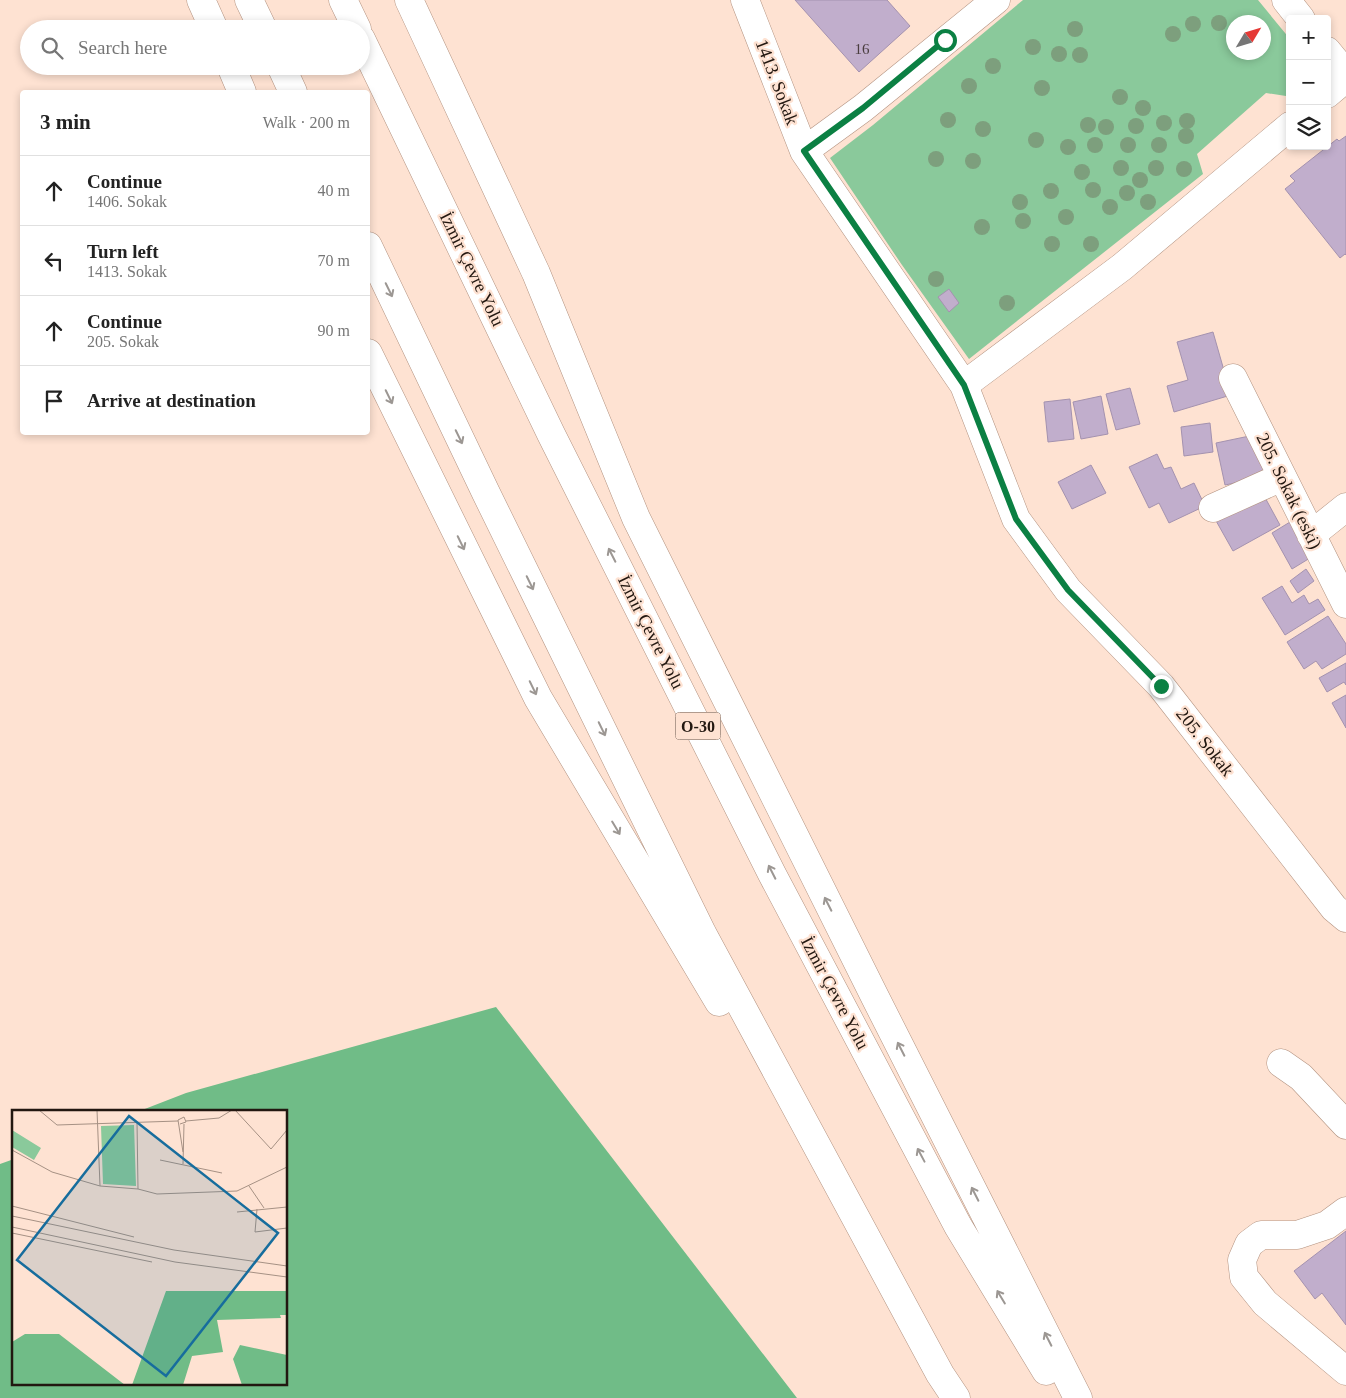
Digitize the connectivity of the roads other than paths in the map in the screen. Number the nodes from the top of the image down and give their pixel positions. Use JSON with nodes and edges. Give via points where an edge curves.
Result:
{"nodes":[{"id":1,"x":201,"y":0,"type":"edge"},
{"id":2,"x":249,"y":0,"type":"edge"},
{"id":3,"x":343,"y":0,"type":"edge"},
{"id":4,"x":409,"y":0,"type":"edge"},
{"id":5,"x":745,"y":0,"type":"edge"},
{"id":6,"x":996,"y":0,"type":"edge"},
{"id":7,"x":1286,"y":0,"type":"edge"},
{"id":8,"x":1298,"y":15,"type":"edge"},
{"id":9,"x":210,"y":20,"type":"edge"},
{"id":10,"x":259,"y":20,"type":"edge"},
{"id":11,"x":352,"y":20,"type":"edge"},
{"id":12,"x":1331,"y":56,"type":"edge"},
{"id":13,"x":370,"y":58,"type":"edge"},
{"id":14,"x":235,"y":75,"type":"edge"},
{"id":15,"x":286,"y":75,"type":"edge"},
{"id":16,"x":1346,"y":76,"type":"edge"},
{"id":17,"x":241,"y":90,"type":"edge"},
{"id":18,"x":293,"y":90,"type":"edge"},
{"id":19,"x":1331,"y":90,"type":"edge"},
{"id":20,"x":1286,"y":129,"type":"edge"},
{"id":21,"x":804,"y":151,"type":"junction"},
{"id":22,"x":370,"y":250,"type":"edge"},
{"id":23,"x":370,"y":357,"type":"edge"},
{"id":24,"x":1233,"y":378,"type":"dead end"},
{"id":25,"x":964,"y":385,"type":"junction"},
{"id":26,"x":1282,"y":477,"type":"junction"},
{"id":27,"x":1346,"y":507,"type":"edge"},
{"id":28,"x":1213,"y":508,"type":"dead end"},
{"id":29,"x":1311,"y":535,"type":"junction"},
{"id":30,"x":1346,"y":604,"type":"edge"},
{"id":31,"x":1346,"y":918,"type":"edge"},
{"id":32,"x":1282,"y":1063,"type":"dead end"},
{"id":33,"x":1346,"y":1125,"type":"edge"},
{"id":34,"x":1346,"y":1211,"type":"edge"},
{"id":35,"x":1346,"y":1372,"type":"edge"},
{"id":36,"x":940,"y":1374,"type":"junction"},
{"id":37,"x":956,"y":1398,"type":"edge"},
{"id":38,"x":1062,"y":1398,"type":"edge"},
{"id":39,"x":1078,"y":1398,"type":"edge"}],
"edges":[{"from":1,"to":9,"type":"main road"},
{"from":2,"to":10,"type":"main road"},
{"from":3,"to":11,"type":"main road"},
{"from":39,"to":4,"type":"main road","one_way":true,"via":[[636,518],[536,273]]},
{"from":5,"to":21,"type":"main road","name":"1413. Sokak"},
{"from":6,"to":21,"type":"main road","via":[[863,108]]},
{"from":7,"to":8,"type":"main road"},
{"from":12,"to":16,"type":"main road"},
{"from":38,"to":13,"type":"main road","name":"İzmir Çevre Yolu","number":"O-30","one_way":true,"via":[[958,1226],[772,874],[551,434]]},
{"from":14,"to":17,"type":"main road"},
{"from":15,"to":18,"type":"main road"},
{"from":16,"to":19,"type":"main road"},
{"from":20,"to":25,"type":"main road","via":[[1122,267]]},
{"from":21,"to":25,"type":"main road","name":"1413. Sokak"},
{"from":22,"to":36,"type":"main road","one_way":true,"via":[[702,933]]},
{"from":23,"to":36,"type":"main road","one_way":true,"via":[[538,698]]},
{"from":24,"to":26,"type":"main road","name":"205. Sokak (eski)"},
{"from":25,"to":31,"type":"main road","name":"205. Sokak","via":[[1016,519],[1068,590],[1161,686],[1334,908]]},
{"from":26,"to":28,"type":"main road"},
{"from":26,"to":29,"type":"main road","name":"205. Sokak (eski)"},
{"from":27,"to":29,"type":"main road"},
{"from":29,"to":30,"type":"main road","name":"205. Sokak (eski)"},
{"from":32,"to":33,"type":"main road"},
{"from":34,"to":35,"type":"main road","via":[[1327,1225],[1297,1235],[1261,1235],[1249,1244],[1242,1260],[1244,1277],[1264,1303]]},
{"from":36,"to":37,"type":"main road"}]}
